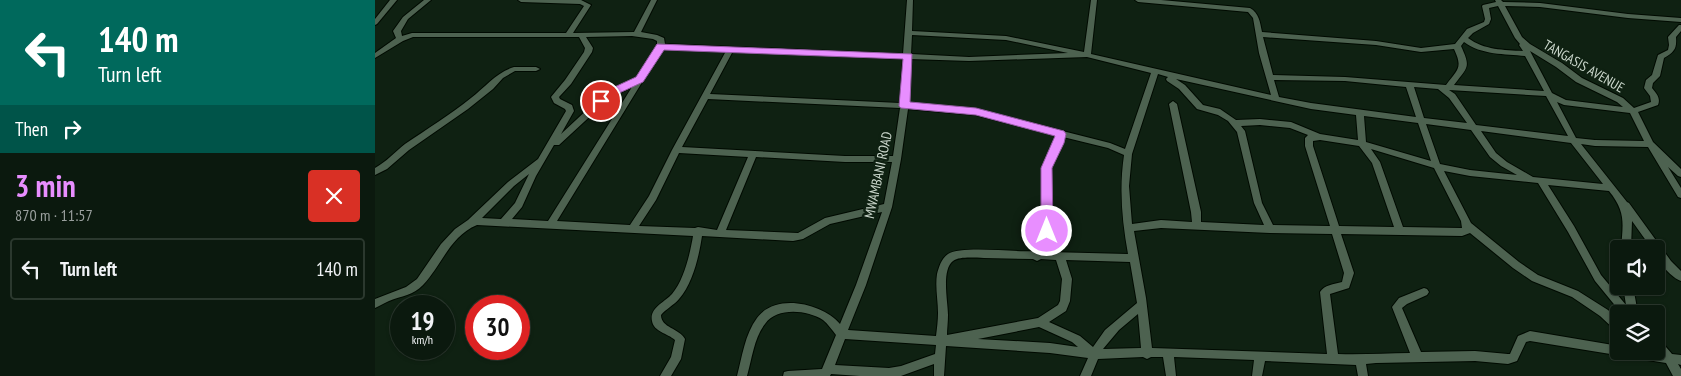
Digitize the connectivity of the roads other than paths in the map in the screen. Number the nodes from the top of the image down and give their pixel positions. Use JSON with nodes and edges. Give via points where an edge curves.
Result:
{"nodes":[{"id":1,"x":394,"y":0,"type":"edge"},
{"id":2,"x":428,"y":0,"type":"edge"},
{"id":3,"x":521,"y":0,"type":"edge"},
{"id":4,"x":654,"y":0,"type":"edge"},
{"id":5,"x":910,"y":0,"type":"edge"},
{"id":6,"x":1093,"y":0,"type":"edge"},
{"id":7,"x":1138,"y":0,"type":"edge"},
{"id":8,"x":547,"y":1,"type":"edge"},
{"id":9,"x":1498,"y":1,"type":"edge"},
{"id":10,"x":590,"y":2,"type":"edge"},
{"id":11,"x":1681,"y":20,"type":"edge"},
{"id":12,"x":375,"y":24,"type":"edge"},
{"id":13,"x":1681,"y":26,"type":"edge"},
{"id":14,"x":909,"y":33,"type":"junction"},
{"id":15,"x":637,"y":34,"type":"junction"},
{"id":16,"x":1259,"y":34,"type":"junction"},
{"id":17,"x":568,"y":35,"type":"junction"},
{"id":18,"x":582,"y":36,"type":"junction"},
{"id":19,"x":1464,"y":38,"type":"junction"},
{"id":20,"x":399,"y":39,"type":"junction"},
{"id":21,"x":1521,"y":40,"type":"junction"},
{"id":22,"x":661,"y":46,"type":"junction"},
{"id":23,"x":1457,"y":46,"type":"junction"},
{"id":24,"x":730,"y":50,"type":"junction"},
{"id":25,"x":1528,"y":54,"type":"junction"},
{"id":26,"x":1087,"y":55,"type":"junction"},
{"id":27,"x":375,"y":56,"type":"edge"},
{"id":28,"x":908,"y":56,"type":"junction"},
{"id":29,"x":536,"y":69,"type":"dead end"},
{"id":30,"x":1155,"y":71,"type":"junction"},
{"id":31,"x":1167,"y":74,"type":"junction"},
{"id":32,"x":1269,"y":77,"type":"junction"},
{"id":33,"x":640,"y":80,"type":"junction"},
{"id":34,"x":1409,"y":84,"type":"junction"},
{"id":35,"x":1439,"y":87,"type":"junction"},
{"id":36,"x":1448,"y":88,"type":"junction"},
{"id":37,"x":1271,"y":89,"type":"junction"},
{"id":38,"x":1548,"y":94,"type":"junction"},
{"id":39,"x":705,"y":96,"type":"junction"},
{"id":40,"x":1263,"y":97,"type":"junction"},
{"id":41,"x":1276,"y":99,"type":"junction"},
{"id":42,"x":1564,"y":102,"type":"junction"},
{"id":43,"x":1173,"y":104,"type":"dead end"},
{"id":44,"x":904,"y":106,"type":"junction"},
{"id":45,"x":1555,"y":106,"type":"junction"},
{"id":46,"x":1633,"y":111,"type":"junction"},
{"id":47,"x":1360,"y":114,"type":"junction"},
{"id":48,"x":1421,"y":120,"type":"junction"},
{"id":49,"x":1235,"y":123,"type":"junction"},
{"id":50,"x":1473,"y":126,"type":"junction"},
{"id":51,"x":1060,"y":134,"type":"junction"},
{"id":52,"x":1320,"y":137,"type":"junction"},
{"id":53,"x":1573,"y":141,"type":"junction"},
{"id":54,"x":1362,"y":144,"type":"junction"},
{"id":55,"x":1651,"y":144,"type":"junction"},
{"id":56,"x":676,"y":150,"type":"junction"},
{"id":57,"x":1128,"y":154,"type":"junction"},
{"id":58,"x":753,"y":155,"type":"junction"},
{"id":59,"x":543,"y":158,"type":"junction"},
{"id":60,"x":897,"y":159,"type":"junction"},
{"id":61,"x":1437,"y":166,"type":"junction"},
{"id":62,"x":375,"y":172,"type":"edge"},
{"id":63,"x":1681,"y":174,"type":"edge"},
{"id":64,"x":1539,"y":181,"type":"junction"},
{"id":65,"x":1611,"y":188,"type":"junction"},
{"id":66,"x":1681,"y":195,"type":"edge"},
{"id":67,"x":1622,"y":201,"type":"junction"},
{"id":68,"x":888,"y":207,"type":"junction"},
{"id":69,"x":472,"y":222,"type":"junction"},
{"id":70,"x":503,"y":223,"type":"junction"},
{"id":71,"x":551,"y":224,"type":"junction"},
{"id":72,"x":1197,"y":226,"type":"junction"},
{"id":73,"x":1468,"y":226,"type":"junction"},
{"id":74,"x":632,"y":228,"type":"junction"},
{"id":75,"x":1129,"y":228,"type":"junction"},
{"id":76,"x":1270,"y":229,"type":"junction"},
{"id":77,"x":1336,"y":230,"type":"junction"},
{"id":78,"x":698,"y":231,"type":"junction"},
{"id":79,"x":1400,"y":231,"type":"junction"},
{"id":80,"x":721,"y":232,"type":"junction"},
{"id":81,"x":1627,"y":240,"type":"edge"},
{"id":82,"x":1037,"y":257,"type":"junction"},
{"id":83,"x":1061,"y":257,"type":"junction"},
{"id":84,"x":1133,"y":258,"type":"junction"},
{"id":85,"x":1681,"y":277,"type":"edge"},
{"id":86,"x":1424,"y":292,"type":"dead end"},
{"id":87,"x":380,"y":297,"type":"edge"},
{"id":88,"x":375,"y":304,"type":"edge"},
{"id":89,"x":1141,"y":305,"type":"junction"},
{"id":90,"x":1620,"y":305,"type":"edge"},
{"id":91,"x":1610,"y":319,"type":"edge"},
{"id":92,"x":1040,"y":322,"type":"junction"},
{"id":93,"x":842,"y":334,"type":"junction"},
{"id":94,"x":942,"y":341,"type":"junction"},
{"id":95,"x":1610,"y":349,"type":"edge"},
{"id":96,"x":1665,"y":350,"type":"edge"},
{"id":97,"x":1168,"y":352,"type":"junction"},
{"id":98,"x":1095,"y":354,"type":"junction"},
{"id":99,"x":1147,"y":354,"type":"junction"},
{"id":100,"x":1244,"y":355,"type":"junction"},
{"id":101,"x":1260,"y":356,"type":"junction"},
{"id":102,"x":941,"y":357,"type":"junction"},
{"id":103,"x":1333,"y":358,"type":"junction"},
{"id":104,"x":1418,"y":358,"type":"junction"},
{"id":105,"x":1676,"y":359,"type":"edge"},
{"id":106,"x":1360,"y":360,"type":"junction"},
{"id":107,"x":826,"y":373,"type":"edge"},
{"id":108,"x":1257,"y":374,"type":"edge"},
{"id":109,"x":665,"y":376,"type":"edge"},
{"id":110,"x":742,"y":376,"type":"edge"},
{"id":111,"x":788,"y":376,"type":"edge"},
{"id":112,"x":939,"y":376,"type":"edge"},
{"id":113,"x":1085,"y":376,"type":"edge"},
{"id":114,"x":1171,"y":376,"type":"edge"},
{"id":115,"x":1363,"y":376,"type":"edge"},
{"id":116,"x":1679,"y":376,"type":"edge"}],
"edges":[{"from":1,"to":12,"type":"street"},
{"from":2,"to":20,"type":"street","via":[[405,18],[397,31]]},
{"from":3,"to":8,"type":"street"},
{"from":4,"to":15,"type":"street"},
{"from":5,"to":14,"type":"street","name":"MWAMBANI ROAD"},
{"from":6,"to":26,"type":"street"},
{"from":7,"to":16,"type":"street","via":[[1250,10],[1256,18]]},
{"from":8,"to":10,"type":"street"},
{"from":9,"to":11,"type":"street"},
{"from":9,"to":19,"type":"street","via":[[1485,6],[1487,23],[1470,31]]},
{"from":9,"to":21,"type":"street","name":"TANGASIS AVENUE"},
{"from":10,"to":17,"type":"street"},
{"from":13,"to":46,"type":"street","via":[[1672,37],[1671,51],[1661,58],[1657,76],[1649,82],[1648,88],[1655,103]]},
{"from":14,"to":26,"type":"street","via":[[1006,38]]},
{"from":14,"to":28,"type":"street","name":"MWAMBANI ROAD"},
{"from":15,"to":18,"type":"street"},
{"from":15,"to":22,"type":"street","via":[[658,36]]},
{"from":16,"to":23,"type":"street","via":[[1376,43],[1421,50]]},
{"from":16,"to":32,"type":"street"},
{"from":17,"to":18,"type":"street"},
{"from":17,"to":20,"type":"street","via":[[412,36]]},
{"from":18,"to":59,"type":"street","via":[[588,52],[555,97],[571,109]]},
{"from":19,"to":23,"type":"street"},
{"from":19,"to":25,"type":"street","via":[[1480,47]]},
{"from":20,"to":27,"type":"street"},
{"from":21,"to":25,"type":"street"},
{"from":21,"to":46,"type":"street","name":"TANGASIS AVENUE","via":[[1579,80],[1621,100]]},
{"from":22,"to":24,"type":"street"},
{"from":22,"to":33,"type":"street"},
{"from":23,"to":36,"type":"street","via":[[1464,62],[1463,69]]},
{"from":24,"to":28,"type":"street"},
{"from":24,"to":39,"type":"street"},
{"from":25,"to":38,"type":"street"},
{"from":26,"to":28,"type":"street","via":[[969,59]]},
{"from":26,"to":30,"type":"street"},
{"from":28,"to":44,"type":"street","name":"MWAMBANI ROAD"},
{"from":29,"to":62,"type":"street","via":[[514,69],[500,76],[465,107]]},
{"from":30,"to":31,"type":"street"},
{"from":30,"to":57,"type":"street"},
{"from":31,"to":40,"type":"street"},
{"from":31,"to":49,"type":"street","via":[[1200,106]]},
{"from":32,"to":34,"type":"street"},
{"from":32,"to":37,"type":"street"},
{"from":33,"to":59,"type":"street","via":[[607,95]]},
{"from":33,"to":71,"type":"street"},
{"from":34,"to":35,"type":"street"},
{"from":34,"to":48,"type":"street"},
{"from":35,"to":36,"type":"street"},
{"from":35,"to":50,"type":"street","via":[[1452,96]]},
{"from":36,"to":38,"type":"street"},
{"from":37,"to":40,"type":"street"},
{"from":37,"to":41,"type":"street"},
{"from":38,"to":42,"type":"street"},
{"from":38,"to":45,"type":"street"},
{"from":39,"to":44,"type":"street"},
{"from":39,"to":56,"type":"street"},
{"from":40,"to":41,"type":"street"},
{"from":41,"to":47,"type":"street"},
{"from":42,"to":45,"type":"street"},
{"from":42,"to":46,"type":"street"},
{"from":43,"to":72,"type":"street"},
{"from":44,"to":51,"type":"street","via":[[976,112]]},
{"from":44,"to":60,"type":"street","name":"MWAMBANI ROAD"},
{"from":45,"to":53,"type":"street"},
{"from":46,"to":55,"type":"street","name":"TANGASIS AVENUE"},
{"from":47,"to":48,"type":"street"},
{"from":47,"to":54,"type":"street"},
{"from":48,"to":50,"type":"street"},
{"from":48,"to":61,"type":"street"},
{"from":49,"to":52,"type":"street","via":[[1291,125]]},
{"from":49,"to":76,"type":"street","via":[[1241,131],[1259,203]]},
{"from":50,"to":53,"type":"street"},
{"from":50,"to":64,"type":"street","via":[[1493,155]]},
{"from":51,"to":57,"type":"street","via":[[1110,146]]},
{"from":51,"to":82,"type":"street","via":[[1046,168],[1047,247]]},
{"from":52,"to":54,"type":"street"},
{"from":52,"to":77,"type":"street","via":[[1308,140]]},
{"from":53,"to":55,"type":"street"},
{"from":53,"to":65,"type":"street"},
{"from":54,"to":61,"type":"street"},
{"from":54,"to":79,"type":"street","via":[[1376,162]]},
{"from":55,"to":63,"type":"street","name":"TANGASIS AVENUE"},
{"from":55,"to":66,"type":"street"},
{"from":56,"to":58,"type":"street"},
{"from":56,"to":74,"type":"street","via":[[653,198]]},
{"from":57,"to":75,"type":"street","via":[[1124,176]]},
{"from":58,"to":60,"type":"street"},
{"from":58,"to":80,"type":"street"},
{"from":59,"to":69,"type":"street"},
{"from":59,"to":70,"type":"street","via":[[519,205]]},
{"from":60,"to":68,"type":"street","name":"MWAMBANI ROAD"},
{"from":61,"to":64,"type":"street","via":[[1470,174]]},
{"from":61,"to":73,"type":"street"},
{"from":64,"to":65,"type":"street"},
{"from":64,"to":90,"type":"street","via":[[1598,278]]},
{"from":65,"to":67,"type":"street"},
{"from":67,"to":81,"type":"street","via":[[1628,220]]},
{"from":67,"to":85,"type":"street"},
{"from":68,"to":80,"type":"street","via":[[828,221],[799,236]]},
{"from":68,"to":93,"type":"street","name":"MWAMBANI ROAD"},
{"from":69,"to":70,"type":"street"},
{"from":69,"to":87,"type":"street","via":[[457,230],[419,284],[406,292]]},
{"from":70,"to":71,"type":"street"},
{"from":71,"to":74,"type":"street"},
{"from":72,"to":75,"type":"street","via":[[1161,224]]},
{"from":72,"to":76,"type":"street"},
{"from":73,"to":79,"type":"street","via":[[1462,232]]},
{"from":73,"to":91,"type":"street","via":[[1516,266],[1535,278],[1575,294]]},
{"from":74,"to":78,"type":"street"},
{"from":75,"to":84,"type":"street"},
{"from":76,"to":77,"type":"street"},
{"from":77,"to":79,"type":"street"},
{"from":77,"to":103,"type":"street","via":[[1349,273],[1346,285],[1325,292]]},
{"from":78,"to":80,"type":"street"},
{"from":78,"to":109,"type":"street","via":[[697,246],[683,285],[675,298],[660,308],[657,316],[660,326],[680,339],[676,360]]},
{"from":82,"to":83,"type":"street"},
{"from":82,"to":94,"type":"street","via":[[984,254],[951,257],[945,263],[942,275]]},
{"from":83,"to":84,"type":"street"},
{"from":83,"to":92,"type":"street","via":[[1067,279],[1065,301],[1062,308]]},
{"from":84,"to":89,"type":"street"},
{"from":86,"to":104,"type":"street","via":[[1397,307]]},
{"from":87,"to":88,"type":"street"},
{"from":89,"to":98,"type":"street","via":[[1106,336]]},
{"from":89,"to":99,"type":"street"},
{"from":92,"to":94,"type":"street"},
{"from":92,"to":98,"type":"street","via":[[1076,339]]},
{"from":93,"to":94,"type":"street"},
{"from":93,"to":107,"type":"street","name":"MWAMBANI ROAD"},
{"from":93,"to":110,"type":"street","via":[[826,317],[807,308],[781,308],[765,316],[757,326]]},
{"from":94,"to":98,"type":"street"},
{"from":94,"to":102,"type":"street"},
{"from":95,"to":104,"type":"street","via":[[1530,336],[1522,339],[1513,358]]},
{"from":96,"to":105,"type":"street"},
{"from":97,"to":99,"type":"street"},
{"from":97,"to":100,"type":"street"},
{"from":97,"to":114,"type":"street"},
{"from":98,"to":99,"type":"street"},
{"from":98,"to":113,"type":"street"},
{"from":100,"to":101,"type":"street"},
{"from":100,"to":108,"type":"street"},
{"from":101,"to":103,"type":"street"},
{"from":101,"to":108,"type":"street"},
{"from":102,"to":107,"type":"street","via":[[889,373]]},
{"from":102,"to":112,"type":"street"},
{"from":103,"to":106,"type":"street"},
{"from":104,"to":106,"type":"street"},
{"from":105,"to":116,"type":"street"},
{"from":106,"to":115,"type":"street"},
{"from":107,"to":111,"type":"street"}]}
